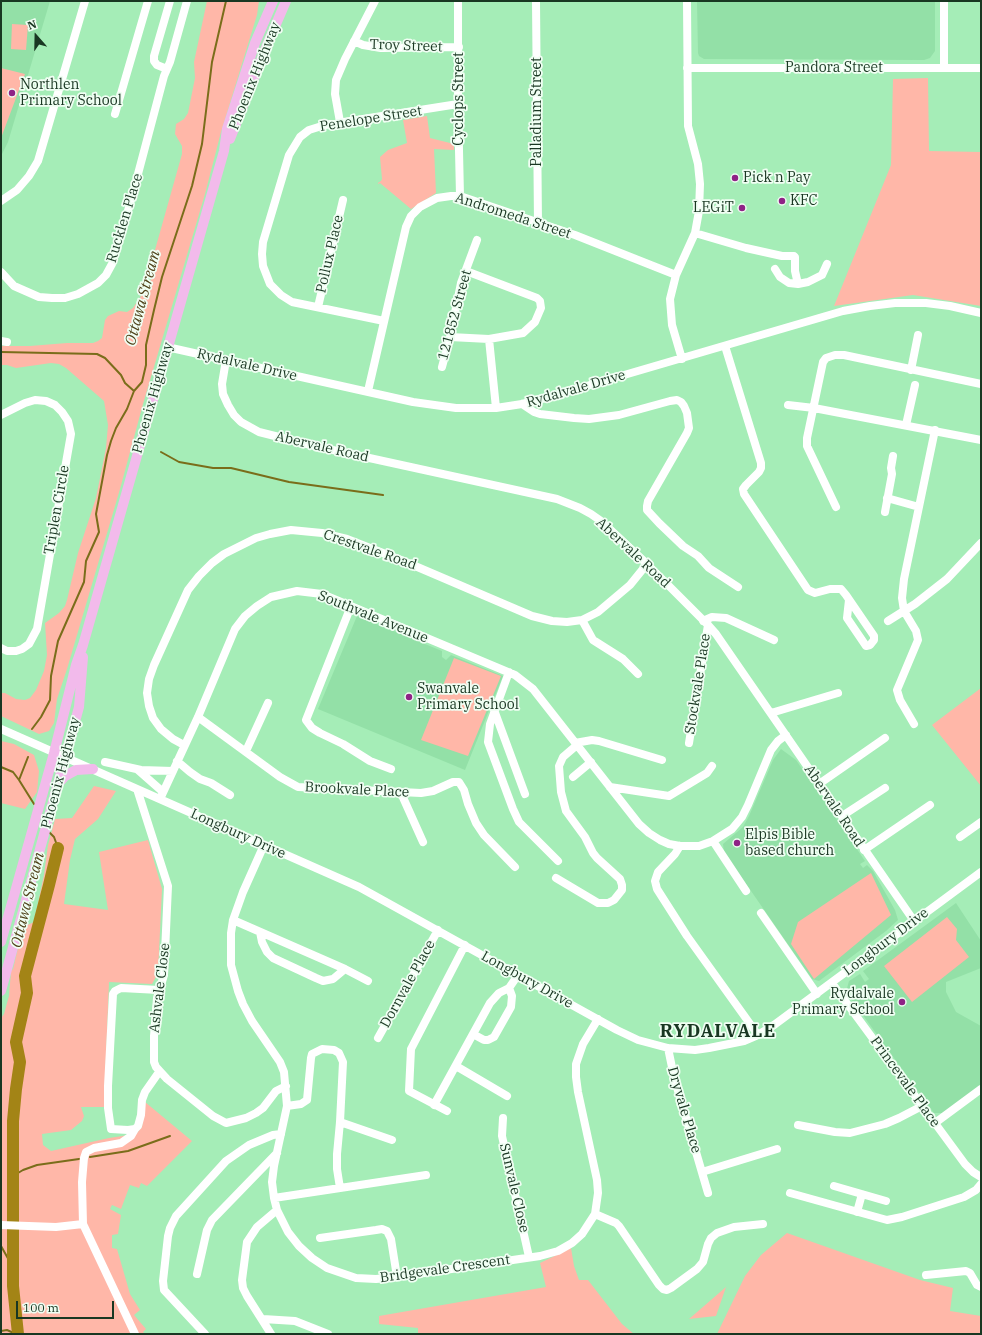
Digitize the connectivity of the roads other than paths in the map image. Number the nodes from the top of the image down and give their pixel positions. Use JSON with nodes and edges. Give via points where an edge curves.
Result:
{"nodes":[{"id":1,"x":85,"y":1,"type":"edge"},
{"id":2,"x":148,"y":1,"type":"edge"},
{"id":3,"x":170,"y":1,"type":"edge"},
{"id":4,"x":188,"y":1,"type":"edge"},
{"id":5,"x":273,"y":1,"type":"edge"},
{"id":6,"x":286,"y":1,"type":"edge"},
{"id":7,"x":375,"y":1,"type":"edge"},
{"id":8,"x":458,"y":1,"type":"edge"},
{"id":9,"x":536,"y":1,"type":"edge"},
{"id":10,"x":687,"y":1,"type":"edge"},
{"id":11,"x":944,"y":1,"type":"edge"},
{"id":12,"x":354,"y":41,"type":"junction"},
{"id":13,"x":459,"y":47,"type":"junction"},
{"id":14,"x":687,"y":68,"type":"junction"},
{"id":15,"x":944,"y":68,"type":"junction"},
{"id":16,"x":981,"y":68,"type":"edge"},
{"id":17,"x":167,"y":69,"type":"junction"},
{"id":18,"x":458,"y":104,"type":"junction"},
{"id":19,"x":115,"y":114,"type":"dead end"},
{"id":20,"x":340,"y":122,"type":"junction"},
{"id":21,"x":224,"y":151,"type":"junction"},
{"id":22,"x":460,"y":196,"type":"junction"},
{"id":23,"x":343,"y":200,"type":"dead end"},
{"id":24,"x":1,"y":201,"type":"edge"},
{"id":25,"x":538,"y":224,"type":"junction"},
{"id":26,"x":695,"y":233,"type":"junction"},
{"id":27,"x":477,"y":240,"type":"dead end"},
{"id":28,"x":827,"y":264,"type":"dead end"},
{"id":29,"x":776,"y":269,"type":"dead end"},
{"id":30,"x":466,"y":271,"type":"junction"},
{"id":31,"x":1,"y":272,"type":"edge"},
{"id":32,"x":676,"y":275,"type":"junction"},
{"id":33,"x":798,"y":284,"type":"junction"},
{"id":34,"x":318,"y":307,"type":"junction"},
{"id":35,"x":981,"y":313,"type":"edge"},
{"id":36,"x":384,"y":321,"type":"junction"},
{"id":37,"x":918,"y":335,"type":"dead end"},
{"id":38,"x":450,"y":337,"type":"junction"},
{"id":39,"x":489,"y":338,"type":"junction"},
{"id":40,"x":725,"y":346,"type":"junction"},
{"id":41,"x":168,"y":347,"type":"junction"},
{"id":42,"x":682,"y":359,"type":"junction"},
{"id":43,"x":226,"y":360,"type":"junction"},
{"id":44,"x":442,"y":368,"type":"dead end"},
{"id":45,"x":911,"y":370,"type":"junction"},
{"id":46,"x":981,"y":384,"type":"edge"},
{"id":47,"x":915,"y":385,"type":"dead end"},
{"id":48,"x":368,"y":392,"type":"junction"},
{"id":49,"x":522,"y":404,"type":"junction"},
{"id":50,"x":788,"y":405,"type":"dead end"},
{"id":51,"x":496,"y":408,"type":"junction"},
{"id":52,"x":814,"y":408,"type":"junction"},
{"id":53,"x":1,"y":415,"type":"edge"},
{"id":54,"x":906,"y":425,"type":"junction"},
{"id":55,"x":935,"y":430,"type":"junction"},
{"id":56,"x":981,"y":440,"type":"edge"},
{"id":57,"x":893,"y":456,"type":"dead end"},
{"id":58,"x":887,"y":498,"type":"junction"},
{"id":59,"x":836,"y":507,"type":"dead end"},
{"id":60,"x":919,"y":507,"type":"junction"},
{"id":61,"x":885,"y":512,"type":"dead end"},
{"id":62,"x":981,"y":543,"type":"edge"},
{"id":63,"x":647,"y":564,"type":"junction"},
{"id":64,"x":738,"y":587,"type":"dead end"},
{"id":65,"x":902,"y":598,"type":"junction"},
{"id":66,"x":849,"y":600,"type":"junction"},
{"id":67,"x":915,"y":604,"type":"junction"},
{"id":68,"x":351,"y":606,"type":"junction"},
{"id":69,"x":904,"y":611,"type":"junction"},
{"id":70,"x":582,"y":620,"type":"junction"},
{"id":71,"x":888,"y":621,"type":"dead end"},
{"id":72,"x":705,"y":623,"type":"junction"},
{"id":73,"x":774,"y":640,"type":"dead end"},
{"id":74,"x":83,"y":645,"type":"junction"},
{"id":75,"x":1,"y":648,"type":"edge"},
{"id":76,"x":509,"y":672,"type":"junction"},
{"id":77,"x":638,"y":674,"type":"dead end"},
{"id":78,"x":838,"y":693,"type":"dead end"},
{"id":79,"x":268,"y":704,"type":"dead end"},
{"id":80,"x":494,"y":710,"type":"junction"},
{"id":81,"x":771,"y":713,"type":"junction"},
{"id":82,"x":198,"y":717,"type":"junction"},
{"id":83,"x":914,"y":724,"type":"dead end"},
{"id":84,"x":1,"y":729,"type":"edge"},
{"id":85,"x":786,"y":735,"type":"junction"},
{"id":86,"x":885,"y":738,"type":"dead end"},
{"id":87,"x":689,"y":743,"type":"dead end"},
{"id":88,"x":576,"y":744,"type":"junction"},
{"id":89,"x":184,"y":745,"type":"junction"},
{"id":90,"x":246,"y":751,"type":"junction"},
{"id":91,"x":54,"y":752,"type":"junction"},
{"id":92,"x":65,"y":758,"type":"junction"},
{"id":93,"x":662,"y":760,"type":"dead end"},
{"id":94,"x":177,"y":761,"type":"junction"},
{"id":95,"x":105,"y":762,"type":"dead end"},
{"id":96,"x":591,"y":762,"type":"junction"},
{"id":97,"x":712,"y":766,"type":"dead end"},
{"id":98,"x":92,"y":769,"type":"junction"},
{"id":99,"x":391,"y":769,"type":"dead end"},
{"id":100,"x":138,"y":770,"type":"junction"},
{"id":101,"x":173,"y":771,"type":"junction"},
{"id":102,"x":573,"y":777,"type":"dead end"},
{"id":103,"x":819,"y":784,"type":"junction"},
{"id":104,"x":57,"y":786,"type":"junction"},
{"id":105,"x":610,"y":787,"type":"junction"},
{"id":106,"x":885,"y":788,"type":"dead end"},
{"id":107,"x":138,"y":789,"type":"junction"},
{"id":108,"x":401,"y":793,"type":"junction"},
{"id":109,"x":525,"y":794,"type":"dead end"},
{"id":110,"x":230,"y":795,"type":"dead end"},
{"id":111,"x":161,"y":796,"type":"junction"},
{"id":112,"x":930,"y":805,"type":"dead end"},
{"id":113,"x":842,"y":816,"type":"junction"},
{"id":114,"x":981,"y":822,"type":"edge"},
{"id":115,"x":960,"y":837,"type":"dead end"},
{"id":116,"x":423,"y":842,"type":"dead end"},
{"id":117,"x":713,"y":842,"type":"junction"},
{"id":118,"x":264,"y":845,"type":"junction"},
{"id":119,"x":680,"y":846,"type":"junction"},
{"id":120,"x":864,"y":850,"type":"junction"},
{"id":121,"x":558,"y":861,"type":"dead end"},
{"id":122,"x":515,"y":867,"type":"dead end"},
{"id":123,"x":981,"y":872,"type":"edge"},
{"id":124,"x":556,"y":878,"type":"dead end"},
{"id":125,"x":746,"y":891,"type":"dead end"},
{"id":126,"x":761,"y":913,"type":"dead end"},
{"id":127,"x":233,"y":920,"type":"junction"},
{"id":128,"x":914,"y":921,"type":"junction"},
{"id":129,"x":438,"y":930,"type":"junction"},
{"id":130,"x":260,"y":932,"type":"junction"},
{"id":131,"x":1,"y":942,"type":"edge"},
{"id":132,"x":465,"y":945,"type":"junction"},
{"id":133,"x":344,"y":969,"type":"junction"},
{"id":134,"x":518,"y":975,"type":"junction"},
{"id":135,"x":368,"y":981,"type":"dead end"},
{"id":136,"x":832,"y":982,"type":"junction"},
{"id":137,"x":509,"y":988,"type":"junction"},
{"id":138,"x":159,"y":990,"type":"junction"},
{"id":139,"x":1,"y":991,"type":"edge"},
{"id":140,"x":817,"y":994,"type":"junction"},
{"id":141,"x":598,"y":1019,"type":"junction"},
{"id":142,"x":473,"y":1034,"type":"junction"},
{"id":143,"x":758,"y":1035,"type":"junction"},
{"id":144,"x":378,"y":1038,"type":"dead end"},
{"id":145,"x":668,"y":1048,"type":"junction"},
{"id":146,"x":456,"y":1066,"type":"junction"},
{"id":147,"x":160,"y":1072,"type":"junction"},
{"id":148,"x":286,"y":1086,"type":"junction"},
{"id":149,"x":981,"y":1089,"type":"edge"},
{"id":150,"x":507,"y":1096,"type":"dead end"},
{"id":151,"x":434,"y":1105,"type":"junction"},
{"id":152,"x":287,"y":1106,"type":"junction"},
{"id":153,"x":922,"y":1106,"type":"junction"},
{"id":154,"x":447,"y":1112,"type":"dead end"},
{"id":155,"x":503,"y":1118,"type":"dead end"},
{"id":156,"x":340,"y":1122,"type":"junction"},
{"id":157,"x":935,"y":1123,"type":"junction"},
{"id":158,"x":798,"y":1125,"type":"dead end"},
{"id":159,"x":135,"y":1129,"type":"junction"},
{"id":160,"x":281,"y":1134,"type":"junction"},
{"id":161,"x":392,"y":1140,"type":"dead end"},
{"id":162,"x":777,"y":1148,"type":"dead end"},
{"id":163,"x":276,"y":1153,"type":"junction"},
{"id":164,"x":702,"y":1172,"type":"junction"},
{"id":165,"x":426,"y":1175,"type":"dead end"},
{"id":166,"x":981,"y":1177,"type":"edge"},
{"id":167,"x":981,"y":1184,"type":"edge"},
{"id":168,"x":834,"y":1186,"type":"dead end"},
{"id":169,"x":340,"y":1188,"type":"junction"},
{"id":170,"x":708,"y":1193,"type":"dead end"},
{"id":171,"x":790,"y":1193,"type":"dead end"},
{"id":172,"x":862,"y":1194,"type":"junction"},
{"id":173,"x":274,"y":1198,"type":"junction"},
{"id":174,"x":886,"y":1201,"type":"dead end"},
{"id":175,"x":277,"y":1210,"type":"junction"},
{"id":176,"x":857,"y":1212,"type":"junction"},
{"id":177,"x":595,"y":1214,"type":"junction"},
{"id":178,"x":83,"y":1224,"type":"junction"},
{"id":179,"x":763,"y":1224,"type":"dead end"},
{"id":180,"x":1,"y":1225,"type":"edge"},
{"id":181,"x":320,"y":1238,"type":"dead end"},
{"id":182,"x":529,"y":1258,"type":"junction"},
{"id":183,"x":197,"y":1274,"type":"dead end"},
{"id":184,"x":926,"y":1275,"type":"dead end"},
{"id":185,"x":397,"y":1278,"type":"junction"},
{"id":186,"x":981,"y":1287,"type":"edge"},
{"id":187,"x":263,"y":1320,"type":"junction"},
{"id":188,"x":136,"y":1334,"type":"edge"},
{"id":189,"x":205,"y":1334,"type":"edge"},
{"id":190,"x":271,"y":1334,"type":"edge"},
{"id":191,"x":328,"y":1334,"type":"edge"}],
"edges":[{"from":1,"to":24,"type":"street","via":[[38,160],[30,176],[17,190]]},
{"from":2,"to":19,"type":"street"},
{"from":3,"to":17,"type":"street","via":[[154,56],[157,65]]},
{"from":4,"to":17,"type":"street","name":"Rucklen Place"},
{"from":5,"to":21,"type":"main road","name":"Phoenix Highway","via":[[262,23],[244,74],[227,129]]},
{"from":6,"to":21,"type":"main road","name":"Phoenix Highway"},
{"from":7,"to":12,"type":"street"},
{"from":8,"to":13,"type":"street","name":"Cyclops Street"},
{"from":9,"to":25,"type":"street","name":"Palladium Street"},
{"from":10,"to":14,"type":"street"},
{"from":11,"to":15,"type":"street"},
{"from":12,"to":13,"type":"street","name":"Troy Street","via":[[380,48]]},
{"from":12,"to":20,"type":"street","via":[[337,75],[335,94]]},
{"from":13,"to":18,"type":"street","name":"Cyclops Street"},
{"from":14,"to":15,"type":"street","name":"Pandora Street"},
{"from":14,"to":26,"type":"street","via":[[688,126],[698,164],[700,184]]},
{"from":15,"to":16,"type":"street","name":"Pandora Street"},
{"from":17,"to":31,"type":"street","name":"Rucklen Place","via":[[118,247],[106,275],[98,283],[78,294],[52,298],[39,297],[14,286]]},
{"from":18,"to":20,"type":"street","name":"Penelope Street"},
{"from":18,"to":22,"type":"street","name":"Cyclops Street"},
{"from":20,"to":34,"type":"street","name":"Penelope Street","via":[[309,130],[293,146],[288,155],[263,242],[263,266],[270,284],[292,302]]},
{"from":21,"to":41,"type":"main road","name":"Phoenix Highway"},
{"from":22,"to":25,"type":"street","name":"Andromeda Street"},
{"from":22,"to":36,"type":"street","name":"Andromeda Street","via":[[437,198],[420,207],[412,216],[400,248]]},
{"from":23,"to":34,"type":"street","name":"Pollux Place"},
{"from":25,"to":32,"type":"street","name":"Andromeda Street"},
{"from":26,"to":32,"type":"street"},
{"from":26,"to":33,"type":"street","via":[[746,248],[794,256]]},
{"from":27,"to":30,"type":"street","name":"121852 Street"},
{"from":28,"to":33,"type":"street","via":[[822,275]]},
{"from":29,"to":33,"type":"street","via":[[780,277],[789,283]]},
{"from":30,"to":38,"type":"street","name":"121852 Street","via":[[461,283]]},
{"from":30,"to":39,"type":"street","via":[[540,301],[541,308],[537,317],[523,333]]},
{"from":32,"to":42,"type":"street","via":[[670,299],[670,313]]},
{"from":34,"to":36,"type":"street","name":"Penelope Street"},
{"from":35,"to":40,"type":"street","name":"Rydalvale Drive","via":[[926,303],[870,306],[843,311]]},
{"from":36,"to":48,"type":"street","name":"Andromeda Street"},
{"from":37,"to":45,"type":"street"},
{"from":38,"to":39,"type":"street"},
{"from":38,"to":44,"type":"street","name":"121852 Street"},
{"from":39,"to":51,"type":"street"},
{"from":40,"to":42,"type":"street","name":"Rydalvale Drive"},
{"from":40,"to":66,"type":"street","via":[[761,468],[743,489],[744,494],[808,590],[815,593],[841,589]]},
{"from":41,"to":43,"type":"street","name":"Rydalvale Drive"},
{"from":41,"to":74,"type":"main road","name":"Phoenix Highway"},
{"from":42,"to":49,"type":"street","name":"Rydalvale Drive"},
{"from":43,"to":48,"type":"street","name":"Rydalvale Drive"},
{"from":43,"to":63,"type":"street","name":"Abervale Road","via":[[223,394],[234,415],[250,428],[274,436],[568,502],[591,514]]},
{"from":45,"to":46,"type":"street"},
{"from":45,"to":52,"type":"street","via":[[835,354],[823,362]]},
{"from":47,"to":54,"type":"street"},
{"from":48,"to":51,"type":"street","name":"Rydalvale Drive","via":[[456,408]]},
{"from":49,"to":51,"type":"street","name":"Rydalvale Drive"},
{"from":49,"to":64,"type":"street","via":[[540,414],[589,419],[619,415],[670,401],[681,402],[687,413],[688,433],[648,501],[648,510],[683,546],[698,556],[709,568]]},
{"from":50,"to":52,"type":"street"},
{"from":52,"to":54,"type":"street"},
{"from":52,"to":59,"type":"street","via":[[807,446]]},
{"from":53,"to":75,"type":"street","name":"Triplen Circle","via":[[25,403],[35,400],[46,401],[62,412],[68,421],[71,434],[37,629],[29,644],[22,649],[7,651]]},
{"from":54,"to":55,"type":"street"},
{"from":55,"to":56,"type":"street"},
{"from":55,"to":60,"type":"street"},
{"from":57,"to":58,"type":"street"},
{"from":58,"to":60,"type":"street"},
{"from":58,"to":61,"type":"street"},
{"from":60,"to":65,"type":"street"},
{"from":62,"to":67,"type":"street","via":[[948,579]]},
{"from":63,"to":70,"type":"street","name":"Crestvale Road","via":[[616,598]]},
{"from":63,"to":72,"type":"street","name":"Abervale Road"},
{"from":65,"to":67,"type":"street"},
{"from":65,"to":69,"type":"street"},
{"from":66,"to":66,"type":"street","via":[[874,636],[870,645],[866,646],[847,618]]},
{"from":67,"to":69,"type":"street"},
{"from":68,"to":76,"type":"street","name":"Southvale Avenue"},
{"from":68,"to":82,"type":"street","name":"Southvale Avenue","via":[[322,594],[297,592],[271,597],[257,606],[235,629]]},
{"from":68,"to":99,"type":"street","via":[[306,720],[320,733],[370,761]]},
{"from":69,"to":71,"type":"street"},
{"from":69,"to":83,"type":"street","via":[[916,631],[918,640],[897,690]]},
{"from":70,"to":77,"type":"street","via":[[593,640],[623,659]]},
{"from":70,"to":89,"type":"street","name":"Crestvale Road","via":[[552,621],[532,616],[347,539],[292,530],[256,538],[212,563],[188,590],[149,679],[147,694],[153,718],[161,729]]},
{"from":72,"to":73,"type":"street","via":[[719,616]]},
{"from":72,"to":81,"type":"street","name":"Abervale Road","via":[[724,645]]},
{"from":72,"to":87,"type":"street","name":"Stockvale Place"},
{"from":74,"to":91,"type":"main road","name":"Phoenix Highway"},
{"from":74,"to":92,"type":"main road","name":"Phoenix Highway","via":[[79,708]]},
{"from":76,"to":80,"type":"street"},
{"from":76,"to":88,"type":"street","name":"Southvale Avenue","via":[[533,689]]},
{"from":78,"to":81,"type":"street"},
{"from":79,"to":90,"type":"street"},
{"from":80,"to":109,"type":"street"},
{"from":80,"to":121,"type":"street","via":[[488,742],[512,810],[523,827]]},
{"from":81,"to":85,"type":"street","name":"Abervale Road"},
{"from":82,"to":89,"type":"street","name":"Southvale Avenue"},
{"from":82,"to":90,"type":"street","name":"Brookvale Place"},
{"from":84,"to":91,"type":"street","name":"Longbury Drive"},
{"from":85,"to":103,"type":"street","name":"Abervale Road"},
{"from":85,"to":117,"type":"street","name":"Southvale Avenue","via":[[771,750],[742,817],[732,829]]},
{"from":86,"to":103,"type":"street"},
{"from":88,"to":93,"type":"street","via":[[599,741]]},
{"from":88,"to":96,"type":"street","name":"Southvale Avenue"},
{"from":88,"to":124,"type":"street","via":[[563,757],[559,766],[561,792],[566,811],[593,853],[620,879],[622,890],[614,900],[598,903]]},
{"from":89,"to":94,"type":"street","name":"Southvale Avenue"},
{"from":90,"to":108,"type":"street","name":"Brookvale Place","via":[[298,787]]},
{"from":91,"to":92,"type":"street","name":"Longbury Drive"},
{"from":91,"to":131,"type":"main road","name":"Phoenix Highway"},
{"from":92,"to":98,"type":"street","name":"Longbury Drive"},
{"from":92,"to":104,"type":"main road","name":"Phoenix Highway"},
{"from":94,"to":101,"type":"street","name":"Southvale Avenue"},
{"from":94,"to":110,"type":"street","via":[[200,779]]},
{"from":95,"to":100,"type":"street"},
{"from":96,"to":102,"type":"street"},
{"from":96,"to":105,"type":"street","name":"Southvale Avenue"},
{"from":97,"to":105,"type":"street","via":[[707,773],[669,796]]},
{"from":98,"to":104,"type":"main road","via":[[71,772]]},
{"from":98,"to":107,"type":"street","name":"Longbury Drive"},
{"from":100,"to":101,"type":"street"},
{"from":100,"to":111,"type":"street"},
{"from":101,"to":111,"type":"street","name":"Southvale Avenue"},
{"from":103,"to":113,"type":"street","name":"Abervale Road"},
{"from":104,"to":139,"type":"main road","name":"Phoenix Highway"},
{"from":105,"to":119,"type":"street","name":"Southvale Avenue","via":[[649,833],[660,840]]},
{"from":106,"to":113,"type":"street"},
{"from":107,"to":111,"type":"street","name":"Longbury Drive"},
{"from":107,"to":138,"type":"street","name":"Ashvale Close","via":[[168,886],[164,975]]},
{"from":108,"to":116,"type":"street"},
{"from":108,"to":122,"type":"street","name":"Brookvale Place","via":[[433,791],[456,781],[461,784],[476,823]]},
{"from":111,"to":118,"type":"street","name":"Longbury Drive"},
{"from":112,"to":120,"type":"street"},
{"from":113,"to":120,"type":"street","name":"Abervale Road"},
{"from":114,"to":115,"type":"street"},
{"from":117,"to":119,"type":"street","name":"Southvale Avenue","via":[[699,846]]},
{"from":117,"to":125,"type":"street"},
{"from":118,"to":127,"type":"street","name":"Bridgevale Crescent","via":[[242,892]]},
{"from":118,"to":129,"type":"street","name":"Longbury Drive","via":[[359,888]]},
{"from":119,"to":143,"type":"street","via":[[658,872],[655,881],[657,889]]},
{"from":120,"to":128,"type":"street","name":"Abervale Road"},
{"from":123,"to":128,"type":"street","name":"Longbury Drive"},
{"from":126,"to":140,"type":"street"},
{"from":127,"to":130,"type":"street"},
{"from":127,"to":148,"type":"street","name":"Bridgevale Crescent","via":[[230,952],[238,991],[252,1021],[280,1062]]},
{"from":128,"to":136,"type":"street","name":"Longbury Drive"},
{"from":129,"to":132,"type":"street","name":"Longbury Drive"},
{"from":129,"to":144,"type":"street","name":"Dornvale Place"},
{"from":130,"to":133,"type":"street"},
{"from":130,"to":133,"type":"street","via":[[267,952],[273,958],[316,978],[323,981],[333,979]]},
{"from":132,"to":134,"type":"street","name":"Longbury Drive"},
{"from":132,"to":151,"type":"street","via":[[411,1049],[409,1091]]},
{"from":133,"to":135,"type":"street"},
{"from":134,"to":137,"type":"street"},
{"from":134,"to":141,"type":"street","name":"Longbury Drive"},
{"from":136,"to":140,"type":"street","name":"Longbury Drive"},
{"from":136,"to":153,"type":"street","name":"Princevale Place"},
{"from":137,"to":142,"type":"street","via":[[490,1003]]},
{"from":137,"to":142,"type":"street","via":[[512,996],[511,1006],[494,1037],[484,1040]]},
{"from":138,"to":147,"type":"street","name":"Ashvale Close","via":[[154,1056]]},
{"from":138,"to":159,"type":"street","via":[[121,988],[113,994],[108,1086],[111,1129]]},
{"from":140,"to":143,"type":"street","name":"Longbury Drive"},
{"from":141,"to":145,"type":"street","name":"Longbury Drive","via":[[638,1040]]},
{"from":141,"to":177,"type":"street","name":"Bridgevale Crescent","via":[[576,1064],[576,1077],[597,1180]]},
{"from":142,"to":146,"type":"street"},
{"from":143,"to":145,"type":"street","name":"Longbury Drive","via":[[744,1041],[709,1048]]},
{"from":145,"to":164,"type":"street","name":"Dryvale Place"},
{"from":146,"to":150,"type":"street"},
{"from":146,"to":151,"type":"street"},
{"from":147,"to":148,"type":"street","via":[[213,1116],[226,1123],[246,1118],[263,1108],[276,1091]]},
{"from":147,"to":159,"type":"street","via":[[143,1096],[140,1121]]},
{"from":148,"to":152,"type":"street","name":"Bridgevale Crescent"},
{"from":149,"to":157,"type":"street"},
{"from":151,"to":154,"type":"street"},
{"from":152,"to":156,"type":"street","via":[[301,1104],[307,1100],[312,1054],[322,1049],[334,1050],[339,1053],[343,1062]]},
{"from":152,"to":160,"type":"street","name":"Bridgevale Crescent"},
{"from":153,"to":157,"type":"street","name":"Princevale Place"},
{"from":153,"to":158,"type":"street","via":[[885,1124],[850,1133]]},
{"from":155,"to":182,"type":"street","name":"Sunvale Close","via":[[502,1136]]},
{"from":156,"to":161,"type":"street"},
{"from":156,"to":169,"type":"street","via":[[336,1160]]},
{"from":157,"to":166,"type":"street","name":"Princevale Place","via":[[965,1164]]},
{"from":159,"to":178,"type":"street","via":[[131,1136],[121,1143],[86,1152],[82,1182]]},
{"from":160,"to":163,"type":"street","name":"Bridgevale Crescent"},
{"from":160,"to":189,"type":"street","via":[[249,1145],[226,1161],[176,1216],[170,1228],[164,1290]]},
{"from":162,"to":164,"type":"street","name":"Dryvale Place"},
{"from":163,"to":173,"type":"street","name":"Bridgevale Crescent","via":[[272,1182]]},
{"from":163,"to":183,"type":"street","via":[[212,1220],[207,1230]]},
{"from":164,"to":170,"type":"street","name":"Dryvale Place"},
{"from":165,"to":169,"type":"street"},
{"from":167,"to":176,"type":"street","via":[[964,1197],[893,1220]]},
{"from":168,"to":172,"type":"street"},
{"from":169,"to":173,"type":"street"},
{"from":171,"to":176,"type":"street"},
{"from":172,"to":174,"type":"street"},
{"from":172,"to":176,"type":"street"},
{"from":173,"to":175,"type":"street","name":"Bridgevale Crescent"},
{"from":175,"to":185,"type":"street","name":"Bridgevale Crescent","via":[[288,1232],[299,1246],[327,1268],[356,1278]]},
{"from":175,"to":187,"type":"street","via":[[257,1227],[247,1242],[245,1251],[243,1288]]},
{"from":177,"to":179,"type":"street","via":[[619,1226],[658,1285],[667,1290],[697,1269],[703,1262],[711,1238],[717,1233],[734,1227]]},
{"from":177,"to":182,"type":"street","name":"Bridgevale Crescent","via":[[582,1234],[572,1243],[558,1251]]},
{"from":178,"to":180,"type":"street"},
{"from":178,"to":188,"type":"street"},
{"from":181,"to":185,"type":"street","via":[[382,1229],[387,1231],[391,1239]]},
{"from":182,"to":185,"type":"street","name":"Bridgevale Crescent"},
{"from":184,"to":186,"type":"street","via":[[966,1271],[977,1286]]},
{"from":187,"to":190,"type":"street"},
{"from":187,"to":191,"type":"street","via":[[295,1321]]}]}
